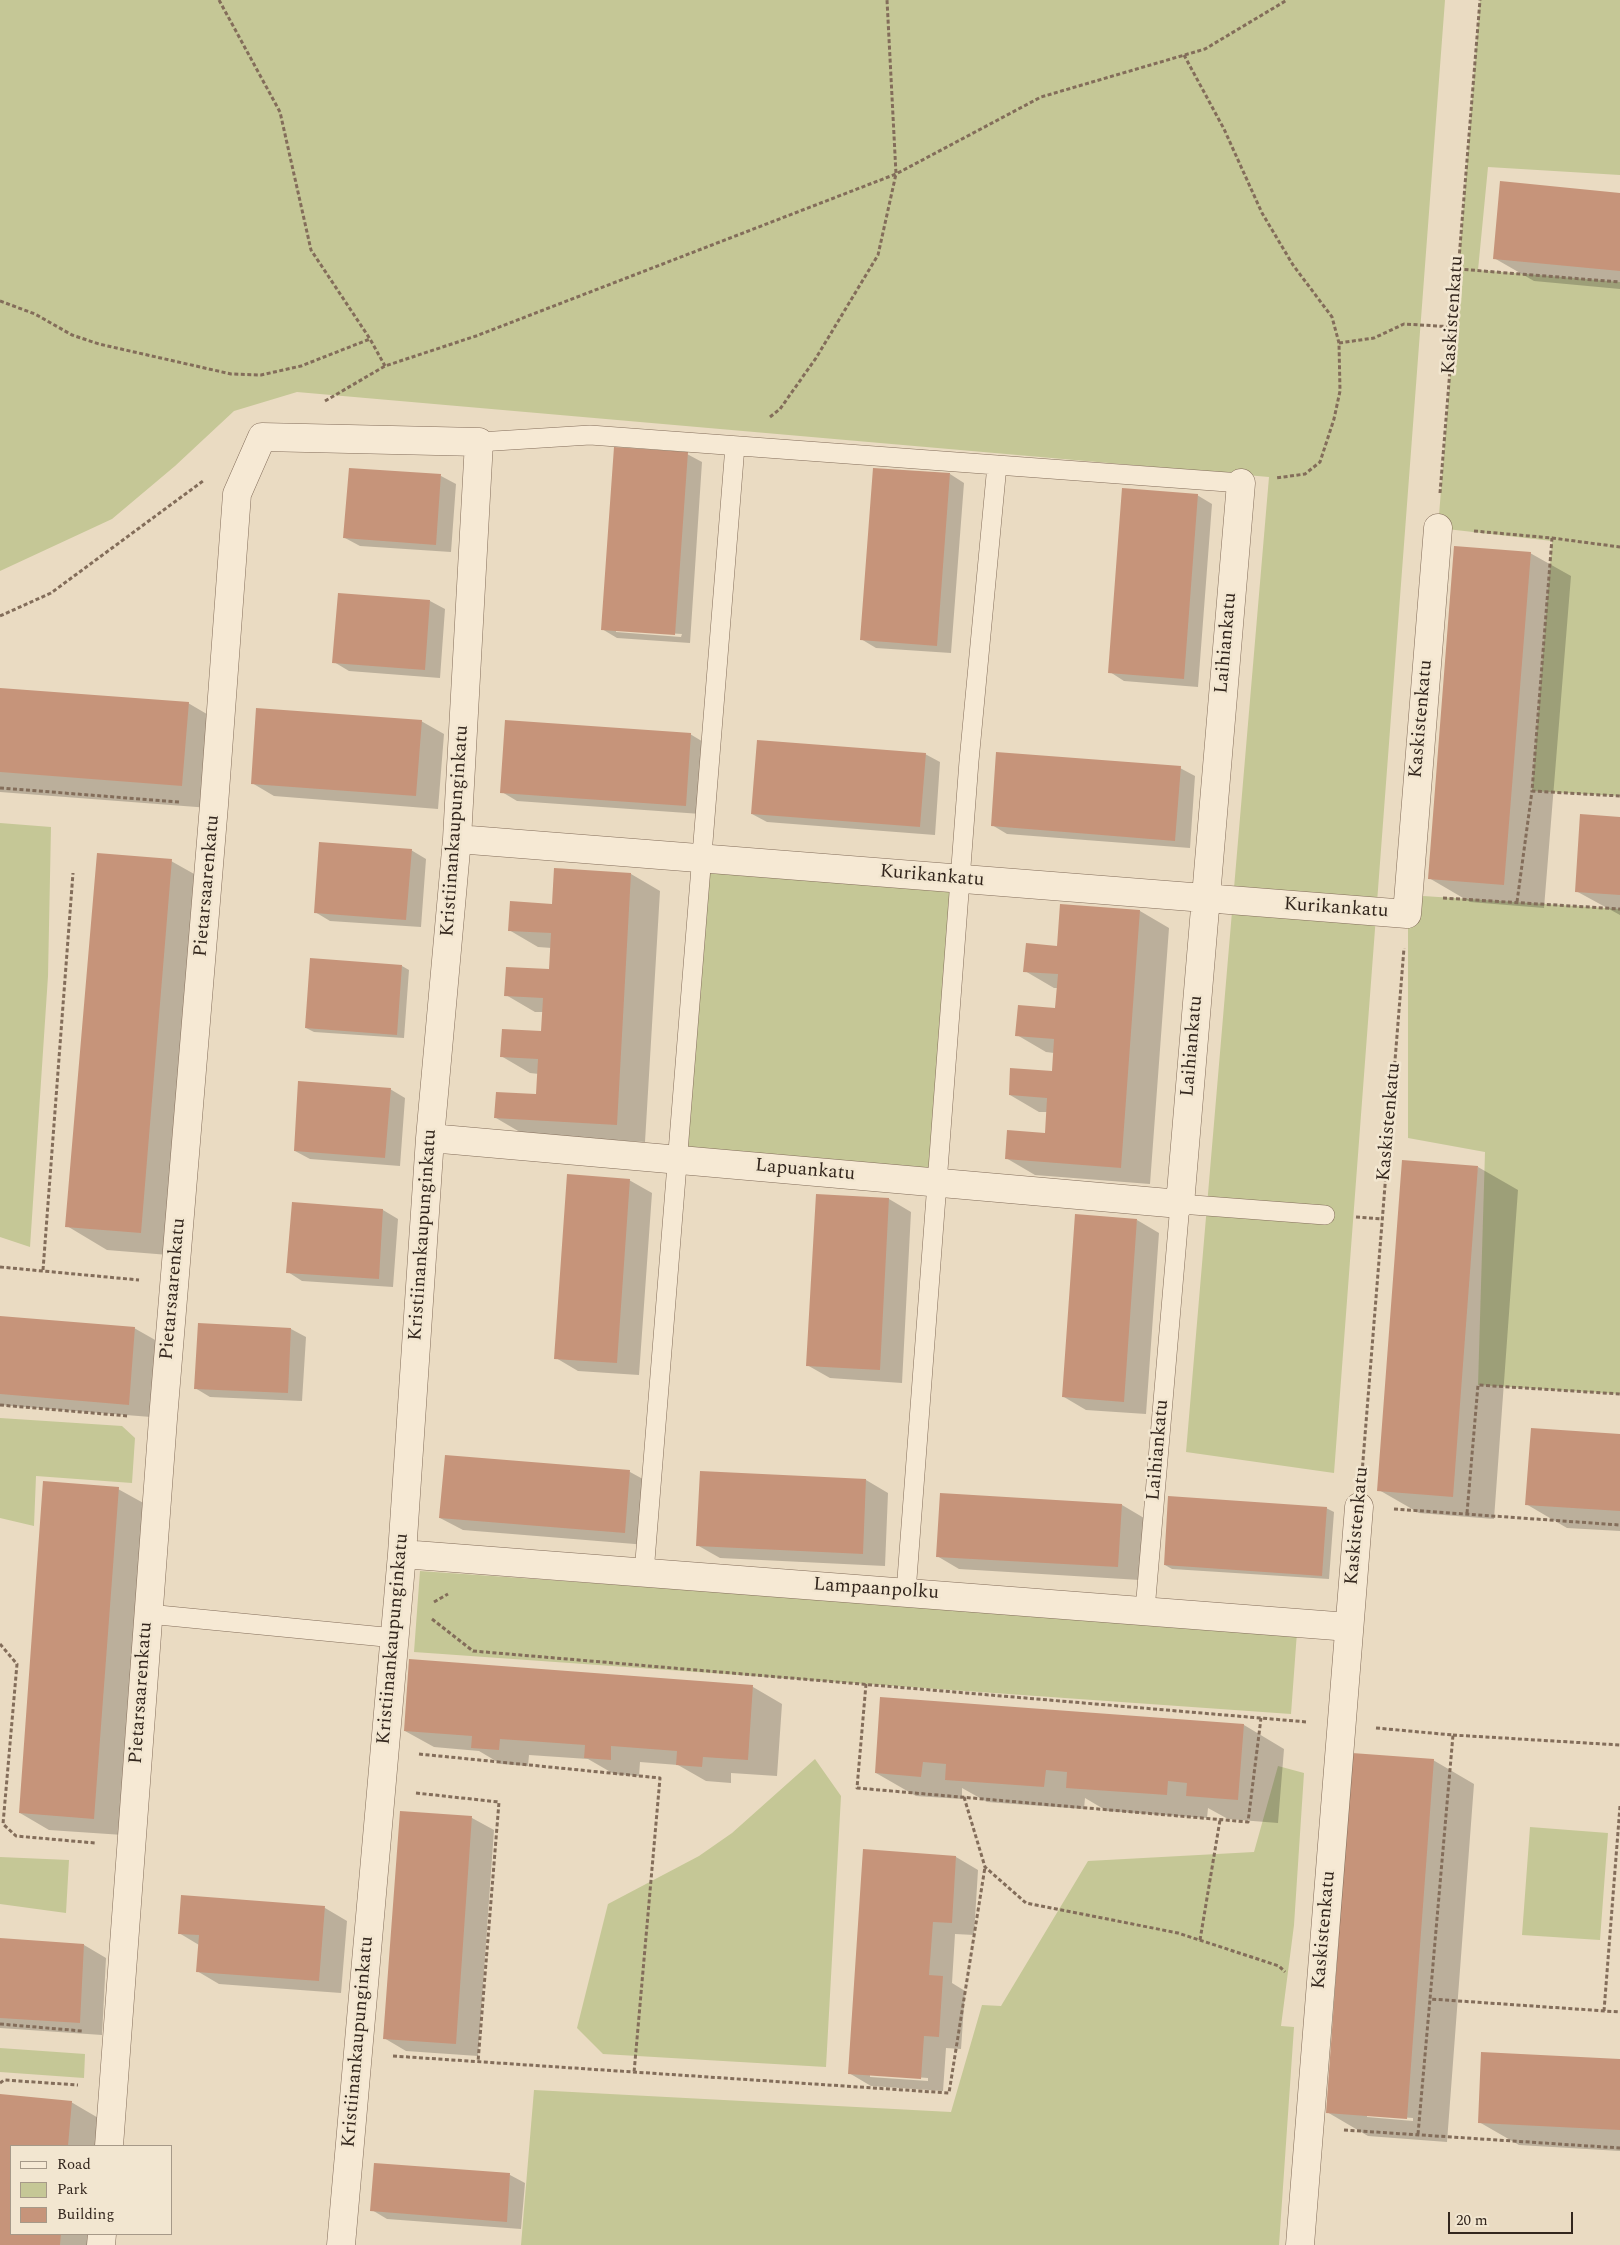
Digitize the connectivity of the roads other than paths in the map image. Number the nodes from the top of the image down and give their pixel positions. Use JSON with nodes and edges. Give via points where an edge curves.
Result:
{"nodes":[{"id":1,"x":479,"y":442,"type":"junction"},
{"id":2,"x":735,"y":446,"type":"junction"},
{"id":3,"x":997,"y":465,"type":"junction"},
{"id":4,"x":1242,"y":482,"type":"joint"},
{"id":5,"x":1438,"y":528,"type":"road end"},
{"id":6,"x":457,"y":839,"type":"junction"},
{"id":7,"x":701,"y":858,"type":"junction"},
{"id":8,"x":960,"y":879,"type":"junction"},
{"id":9,"x":1205,"y":899,"type":"junction"},
{"id":10,"x":1407,"y":905,"type":"joint"},
{"id":11,"x":430,"y":1138,"type":"junction"},
{"id":12,"x":677,"y":1160,"type":"junction"},
{"id":13,"x":937,"y":1183,"type":"junction"},
{"id":14,"x":1180,"y":1204,"type":"junction"},
{"id":15,"x":1325,"y":1215,"type":"dead end"},
{"id":16,"x":1359,"y":1507,"type":"road end"},
{"id":17,"x":402,"y":1554,"type":"junction"},
{"id":18,"x":644,"y":1573,"type":"junction"},
{"id":19,"x":906,"y":1592,"type":"junction"},
{"id":20,"x":1145,"y":1610,"type":"junction"},
{"id":21,"x":148,"y":1614,"type":"junction"},
{"id":22,"x":1349,"y":1627,"type":"junction"},
{"id":23,"x":394,"y":1638,"type":"junction"},
{"id":24,"x":109,"y":2145,"type":"edge"},
{"id":25,"x":341,"y":2245,"type":"edge"},
{"id":26,"x":1300,"y":2245,"type":"edge"}],
"edges":[{"from":1,"to":2,"type":"lane","via":[[590,435]]},
{"from":1,"to":6,"type":"street","name":"Kristiinankaupunginkatu"},
{"from":1,"to":21,"type":"street","name":"Pietarsaarenkatu","via":[[262,437],[237,494]]},
{"from":2,"to":3,"type":"lane"},
{"from":2,"to":7,"type":"lane"},
{"from":3,"to":4,"type":"lane"},
{"from":3,"to":8,"type":"lane"},
{"from":4,"to":9,"type":"street","name":"Laihiankatu"},
{"from":5,"to":10,"type":"street","name":"Kaskistenkatu"},
{"from":6,"to":7,"type":"street","name":"Kurikankatu"},
{"from":6,"to":11,"type":"street","name":"Kristiinankaupunginkatu"},
{"from":7,"to":8,"type":"street","name":"Kurikankatu"},
{"from":7,"to":12,"type":"lane"},
{"from":8,"to":9,"type":"street","name":"Kurikankatu"},
{"from":8,"to":13,"type":"lane"},
{"from":9,"to":10,"type":"street","name":"Kurikankatu"},
{"from":9,"to":14,"type":"street","name":"Laihiankatu"},
{"from":11,"to":12,"type":"street","name":"Lapuankatu"},
{"from":11,"to":17,"type":"street","name":"Kristiinankaupunginkatu"},
{"from":12,"to":13,"type":"street","name":"Lapuankatu"},
{"from":12,"to":18,"type":"lane"},
{"from":13,"to":14,"type":"street","name":"Lapuankatu"},
{"from":13,"to":19,"type":"lane"},
{"from":14,"to":15,"type":"lane"},
{"from":14,"to":20,"type":"lane","name":"Laihiankatu"},
{"from":16,"to":22,"type":"street","name":"Kaskistenkatu"},
{"from":17,"to":18,"type":"street","name":"Lampaanpolku"},
{"from":17,"to":23,"type":"street","name":"Kristiinankaupunginkatu"},
{"from":18,"to":19,"type":"street","name":"Lampaanpolku"},
{"from":19,"to":20,"type":"street","name":"Lampaanpolku"},
{"from":20,"to":22,"type":"street","name":"Lampaanpolku"},
{"from":21,"to":23,"type":"lane"},
{"from":21,"to":24,"type":"street","name":"Pietarsaarenkatu"},
{"from":22,"to":26,"type":"street","name":"Kaskistenkatu"},
{"from":23,"to":25,"type":"street","name":"Kristiinankaupunginkatu"}]}
